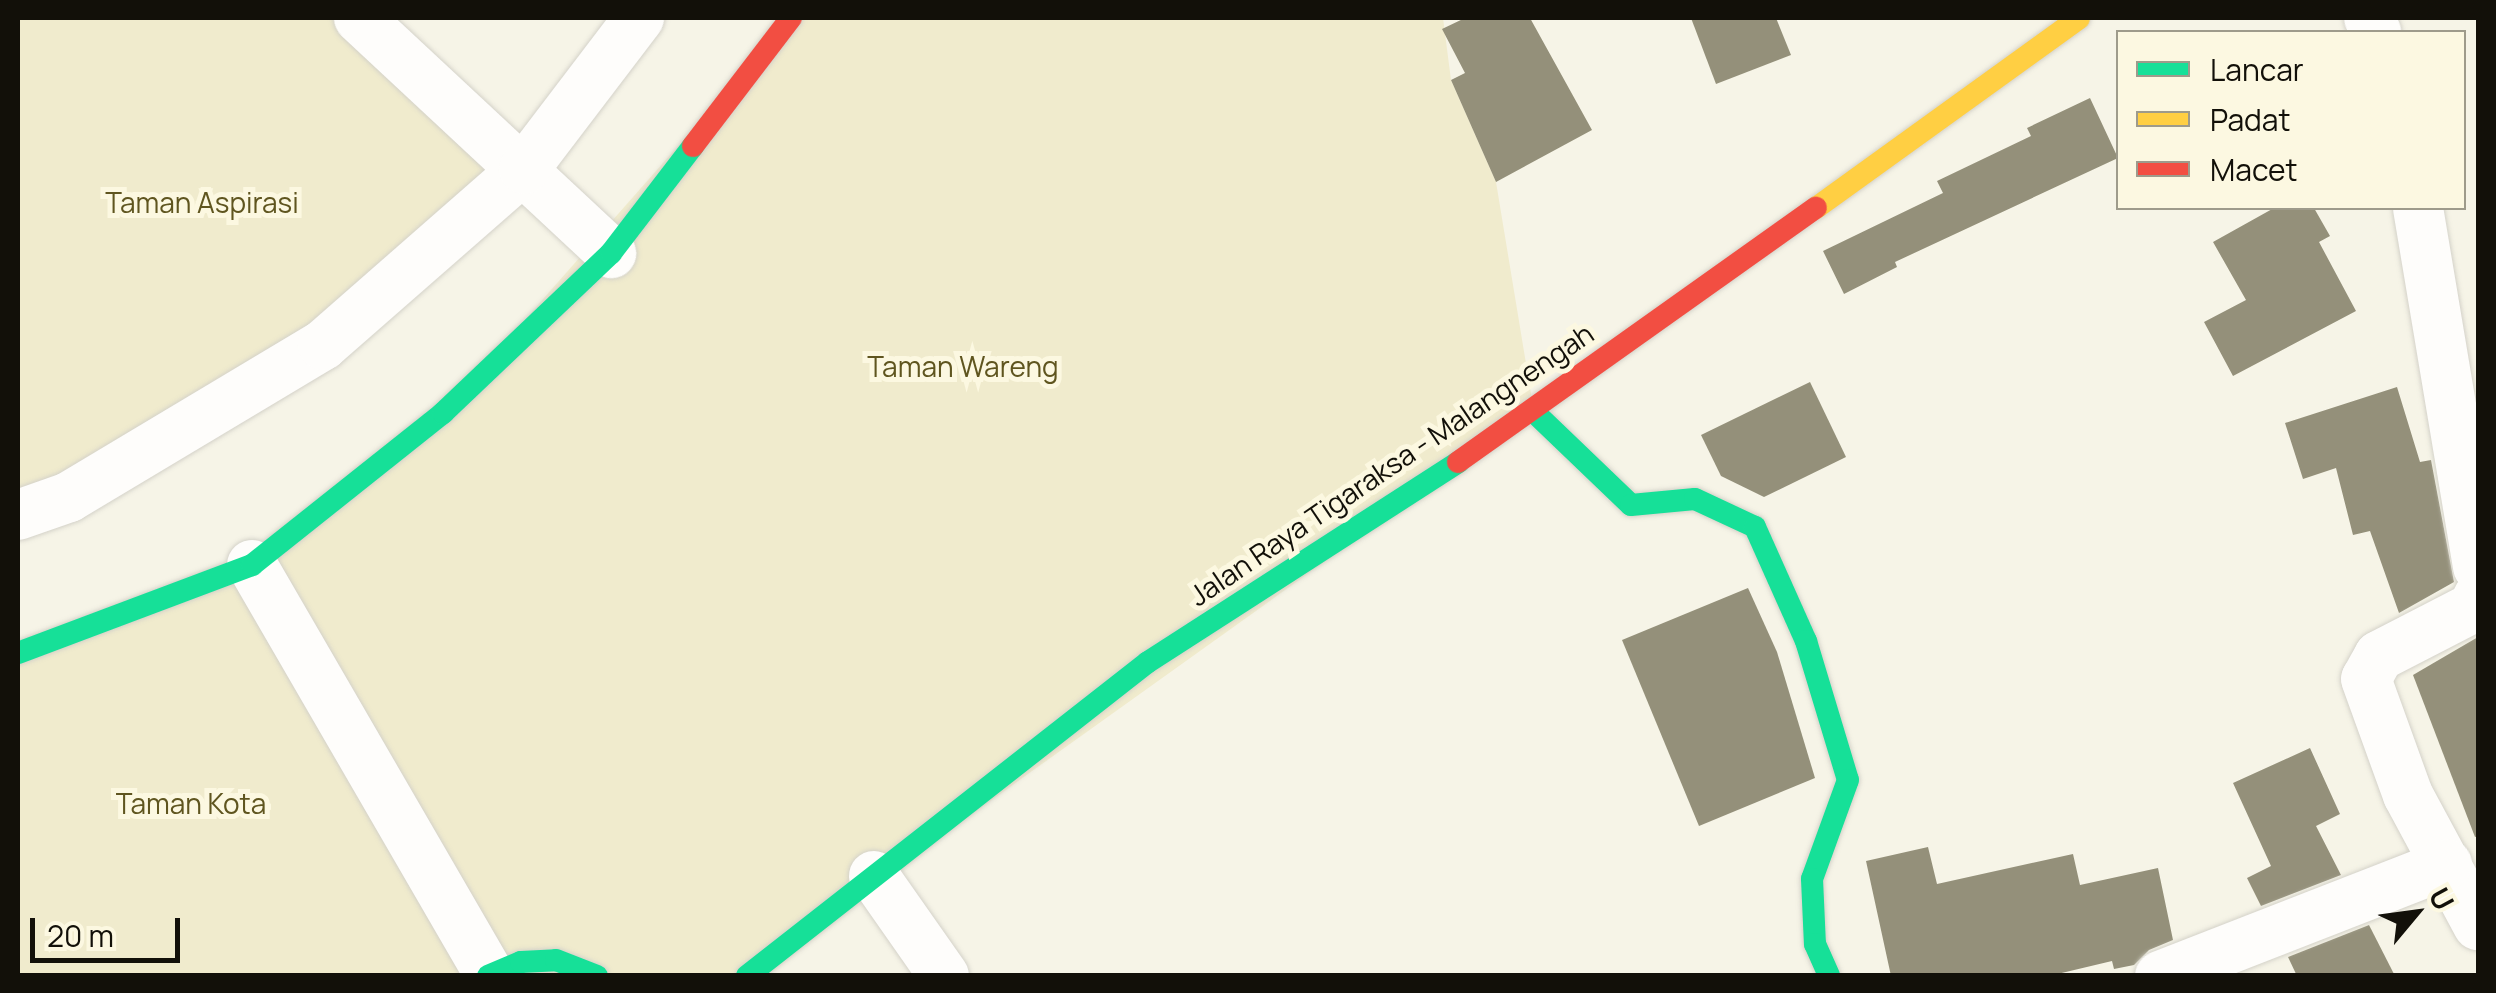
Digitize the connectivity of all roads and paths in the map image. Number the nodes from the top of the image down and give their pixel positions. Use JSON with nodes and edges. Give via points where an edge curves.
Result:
{"nodes":[{"id":1,"x":359,"y":18,"type":"edge"},
{"id":2,"x":639,"y":18,"type":"edge"},
{"id":3,"x":791,"y":18,"type":"edge"},
{"id":4,"x":2079,"y":18,"type":"edge"},
{"id":5,"x":524,"y":170,"type":"junction"},
{"id":6,"x":2418,"y":210,"type":"edge"},
{"id":7,"x":611,"y":254,"type":"junction"},
{"id":8,"x":1534,"y":412,"type":"junction"},
{"id":9,"x":18,"y":515,"type":"edge"},
{"id":10,"x":252,"y":565,"type":"junction"},
{"id":11,"x":2478,"y":567,"type":"edge"},
{"id":12,"x":2478,"y":597,"type":"edge"},
{"id":13,"x":18,"y":653,"type":"edge"},
{"id":14,"x":2447,"y":864,"type":"junction"},
{"id":15,"x":874,"y":876,"type":"junction"},
{"id":16,"x":2478,"y":926,"type":"edge"},
{"id":17,"x":488,"y":975,"type":"edge"},
{"id":18,"x":597,"y":976,"type":"edge"},
{"id":19,"x":747,"y":976,"type":"edge"},
{"id":20,"x":944,"y":976,"type":"edge"},
{"id":21,"x":1828,"y":976,"type":"edge"},
{"id":22,"x":2160,"y":976,"type":"edge"}],
"edges":[{"from":1,"to":5,"type":"street"},
{"from":2,"to":5,"type":"street"},
{"from":3,"to":7,"type":"street"},
{"from":4,"to":8,"type":"street","name":"Jalan Raya Tigaraksa - Malangnengah"},
{"from":5,"to":7,"type":"street"},
{"from":5,"to":9,"type":"street","via":[[323,345],[69,497]]},
{"from":6,"to":11,"type":"street"},
{"from":7,"to":10,"type":"street","via":[[444,413]]},
{"from":8,"to":15,"type":"street","name":"Jalan Raya Tigaraksa - Malangnengah","via":[[1148,662]]},
{"from":8,"to":21,"type":"street","via":[[1631,505],[1696,499],[1756,527],[1806,640],[1848,780],[1812,879],[1816,944]]},
{"from":10,"to":13,"type":"street"},
{"from":10,"to":17,"type":"street"},
{"from":12,"to":14,"type":"street","via":[[2474,607],[2380,656],[2366,679],[2408,794]]},
{"from":14,"to":16,"type":"street"},
{"from":14,"to":22,"type":"street"},
{"from":15,"to":19,"type":"street","name":"Jalan Raya Tigaraksa - Malangnengah"},
{"from":15,"to":20,"type":"street"},
{"from":17,"to":18,"type":"street","via":[[521,962],[556,960]]}]}
